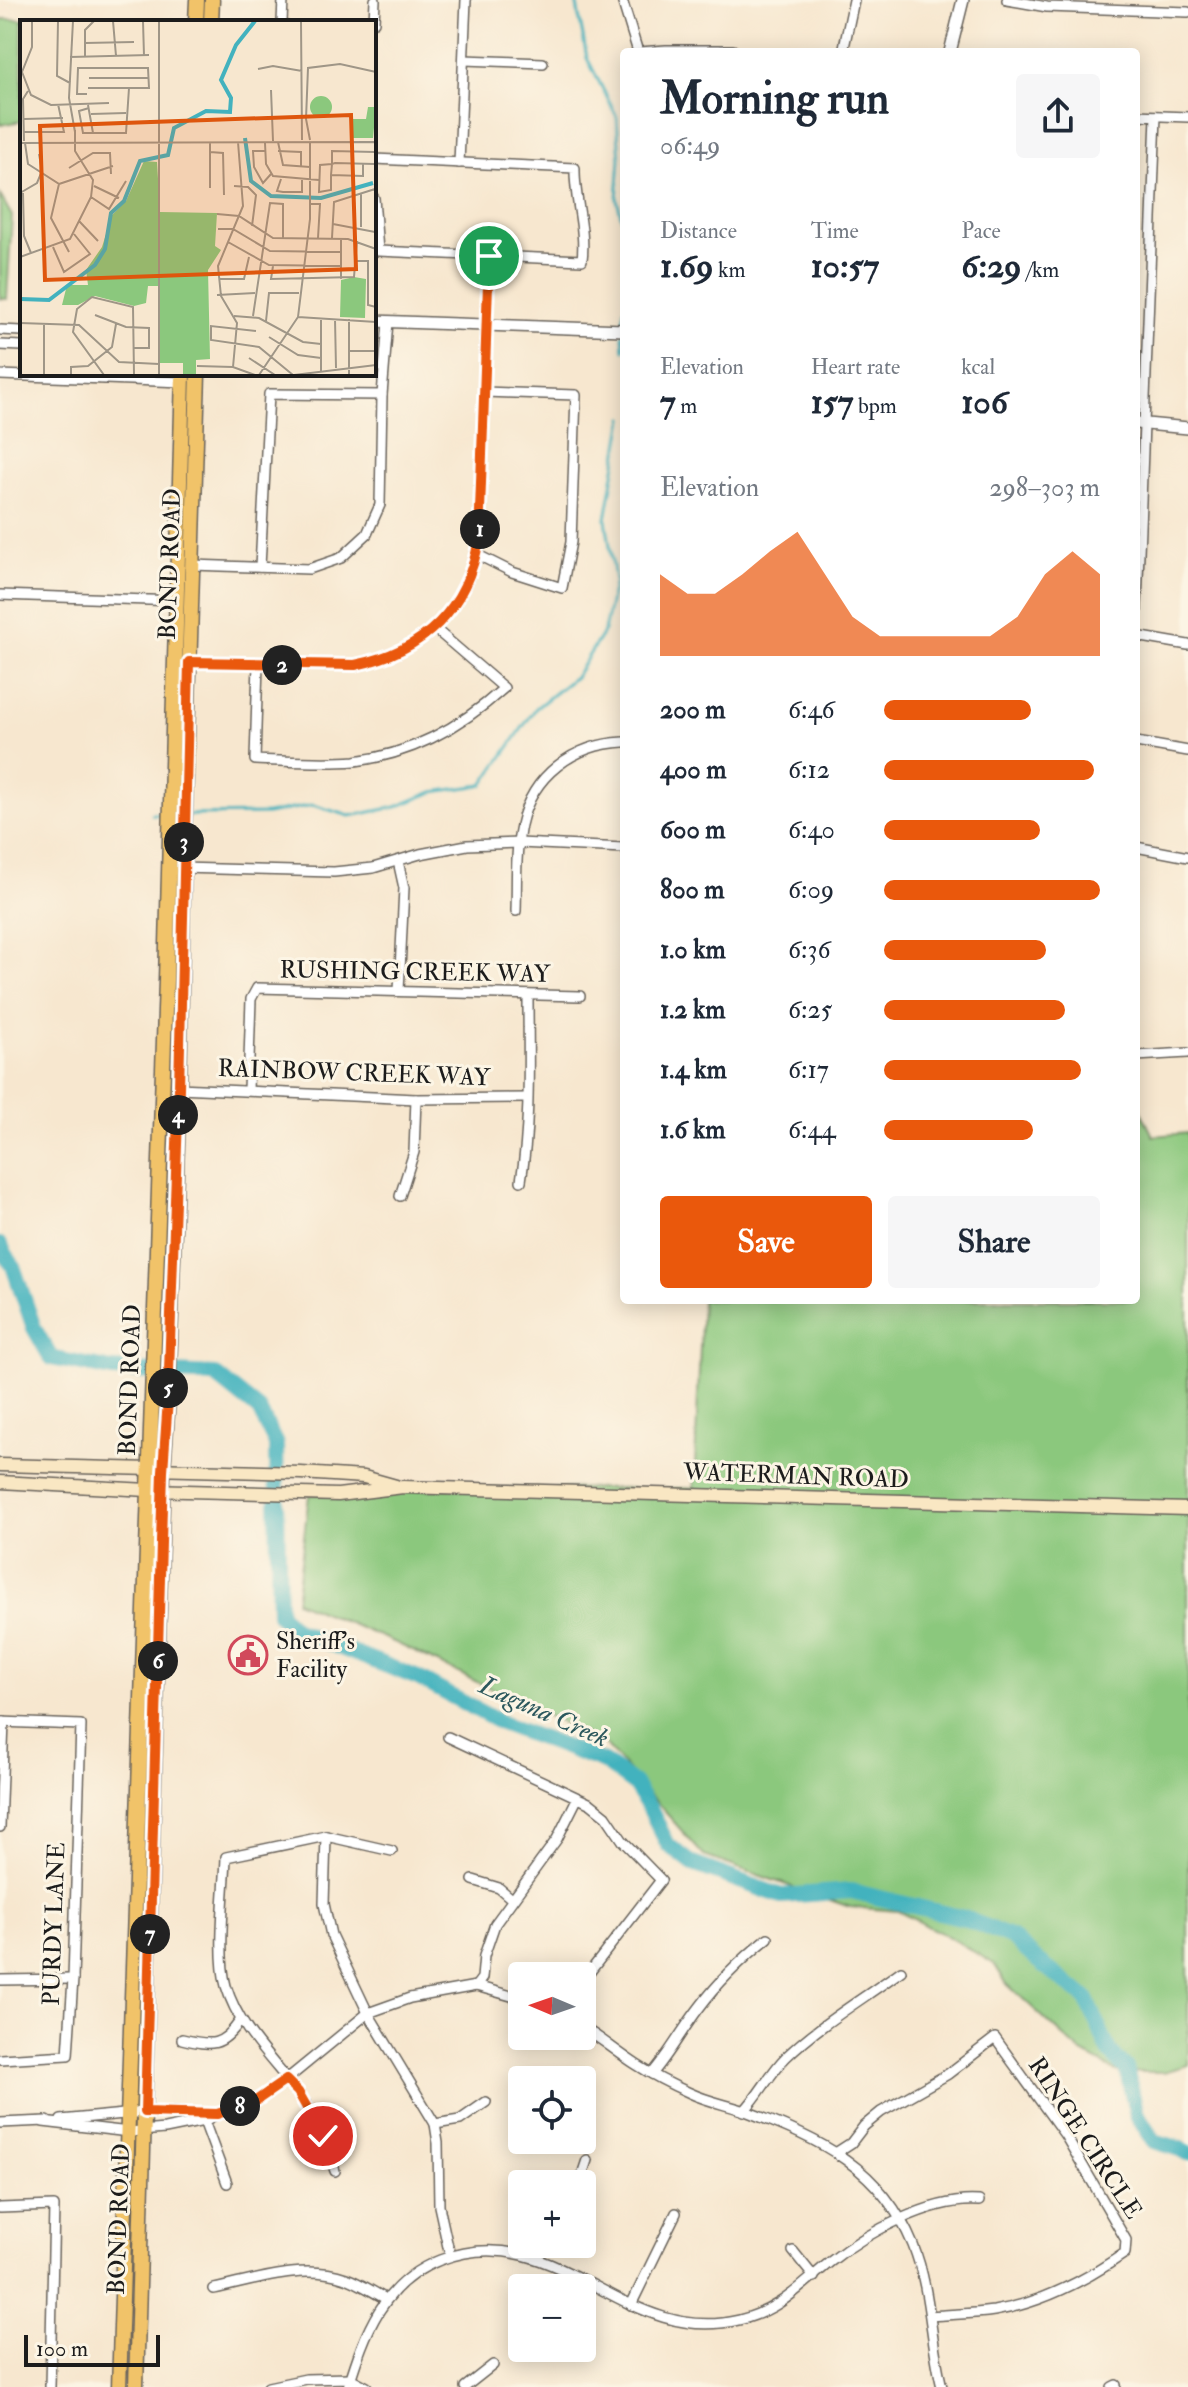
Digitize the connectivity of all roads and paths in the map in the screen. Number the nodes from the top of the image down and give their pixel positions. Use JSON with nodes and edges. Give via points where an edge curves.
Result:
{"nodes":[{"id":1,"x":197,"y":0,"type":"edge"},
{"id":2,"x":212,"y":0,"type":"edge"},
{"id":3,"x":283,"y":0,"type":"edge"},
{"id":4,"x":375,"y":0,"type":"edge"},
{"id":5,"x":466,"y":0,"type":"edge"},
{"id":6,"x":622,"y":0,"type":"edge"},
{"id":7,"x":854,"y":0,"type":"edge"},
{"id":8,"x":963,"y":0,"type":"edge"},
{"id":9,"x":1007,"y":0,"type":"edge"},
{"id":10,"x":1120,"y":5,"type":"edge"},
{"id":11,"x":1188,"y":12,"type":"edge"},
{"id":12,"x":196,"y":20,"type":"edge"},
{"id":13,"x":211,"y":20,"type":"edge"},
{"id":14,"x":282,"y":20,"type":"edge"},
{"id":15,"x":374,"y":20,"type":"edge"},
{"id":16,"x":638,"y":48,"type":"edge"},
{"id":17,"x":844,"y":48,"type":"edge"},
{"id":18,"x":951,"y":48,"type":"edge"},
{"id":19,"x":464,"y":60,"type":"junction"},
{"id":20,"x":543,"y":63,"type":"dead end"},
{"id":21,"x":1140,"y":115,"type":"edge"},
{"id":22,"x":1156,"y":116,"type":"junction"},
{"id":23,"x":1188,"y":117,"type":"edge"},
{"id":24,"x":376,"y":159,"type":"edge"},
{"id":25,"x":459,"y":163,"type":"junction"},
{"id":26,"x":376,"y":224,"type":"edge"},
{"id":27,"x":489,"y":256,"type":"junction"},
{"id":28,"x":376,"y":321,"type":"edge"},
{"id":29,"x":388,"y":322,"type":"junction"},
{"id":30,"x":486,"y":325,"type":"junction"},
{"id":31,"x":0,"y":330,"type":"edge"},
{"id":32,"x":618,"y":330,"type":"edge"},
{"id":33,"x":20,"y":331,"type":"edge"},
{"id":34,"x":0,"y":345,"type":"edge"},
{"id":35,"x":20,"y":346,"type":"edge"},
{"id":36,"x":0,"y":375,"type":"edge"},
{"id":37,"x":20,"y":375,"type":"edge"},
{"id":38,"x":61,"y":376,"type":"edge"},
{"id":39,"x":198,"y":376,"type":"edge"},
{"id":40,"x":183,"y":378,"type":"edge"},
{"id":41,"x":484,"y":392,"type":"junction"},
{"id":42,"x":382,"y":395,"type":"junction"},
{"id":43,"x":1140,"y":424,"type":"edge"},
{"id":44,"x":1188,"y":428,"type":"edge"},
{"id":45,"x":476,"y":554,"type":"junction"},
{"id":46,"x":192,"y":565,"type":"junction"},
{"id":47,"x":260,"y":567,"type":"junction"},
{"id":48,"x":179,"y":575,"type":"junction"},
{"id":49,"x":0,"y":595,"type":"edge"},
{"id":50,"x":178,"y":601,"type":"junction"},
{"id":51,"x":434,"y":628,"type":"junction"},
{"id":52,"x":1140,"y":634,"type":"edge"},
{"id":53,"x":1188,"y":645,"type":"edge"},
{"id":54,"x":189,"y":662,"type":"junction"},
{"id":55,"x":258,"y":664,"type":"junction"},
{"id":56,"x":620,"y":742,"type":"edge"},
{"id":57,"x":1140,"y":743,"type":"edge"},
{"id":58,"x":1188,"y":751,"type":"edge"},
{"id":59,"x":178,"y":796,"type":"junction"},
{"id":60,"x":519,"y":843,"type":"junction"},
{"id":61,"x":620,"y":848,"type":"edge"},
{"id":62,"x":1140,"y":848,"type":"edge"},
{"id":63,"x":1188,"y":857,"type":"edge"},
{"id":64,"x":398,"y":861,"type":"junction"},
{"id":65,"x":176,"y":868,"type":"junction"},
{"id":66,"x":516,"y":911,"type":"dead end"},
{"id":67,"x":166,"y":980,"type":"junction"},
{"id":68,"x":399,"y":991,"type":"junction"},
{"id":69,"x":528,"y":995,"type":"junction"},
{"id":70,"x":580,"y":996,"type":"dead end"},
{"id":71,"x":1188,"y":1053,"type":"edge"},
{"id":72,"x":1140,"y":1056,"type":"edge"},
{"id":73,"x":179,"y":1088,"type":"junction"},
{"id":74,"x":248,"y":1090,"type":"junction"},
{"id":75,"x":527,"y":1098,"type":"junction"},
{"id":76,"x":416,"y":1099,"type":"junction"},
{"id":77,"x":521,"y":1181,"type":"dead end"},
{"id":78,"x":400,"y":1196,"type":"dead end"},
{"id":79,"x":0,"y":1465,"type":"edge"},
{"id":80,"x":156,"y":1470,"type":"junction"},
{"id":81,"x":0,"y":1482,"type":"edge"},
{"id":82,"x":403,"y":1487,"type":"junction"},
{"id":83,"x":155,"y":1490,"type":"junction"},
{"id":84,"x":1188,"y":1509,"type":"edge"},
{"id":85,"x":2,"y":1722,"type":"edge"},
{"id":86,"x":448,"y":1737,"type":"dead end"},
{"id":87,"x":577,"y":1799,"type":"junction"},
{"id":88,"x":0,"y":1827,"type":"edge"},
{"id":89,"x":326,"y":1836,"type":"junction"},
{"id":90,"x":392,"y":1851,"type":"dead end"},
{"id":91,"x":473,"y":1880,"type":"dead end"},
{"id":92,"x":512,"y":1899,"type":"junction"},
{"id":93,"x":768,"y":1938,"type":"dead end"},
{"id":94,"x":596,"y":1964,"type":"edge"},
{"id":95,"x":901,"y":1971,"type":"dead end"},
{"id":96,"x":73,"y":1979,"type":"junction"},
{"id":97,"x":0,"y":1980,"type":"edge"},
{"id":98,"x":476,"y":1986,"type":"junction"},
{"id":99,"x":508,"y":1995,"type":"edge"},
{"id":100,"x":368,"y":2013,"type":"junction"},
{"id":101,"x":240,"y":2021,"type":"junction"},
{"id":102,"x":596,"y":2036,"type":"edge"},
{"id":103,"x":182,"y":2039,"type":"dead end"},
{"id":104,"x":0,"y":2059,"type":"edge"},
{"id":105,"x":652,"y":2074,"type":"junction"},
{"id":106,"x":286,"y":2080,"type":"junction"},
{"id":107,"x":486,"y":2102,"type":"dead end"},
{"id":108,"x":744,"y":2111,"type":"junction"},
{"id":109,"x":145,"y":2112,"type":"junction"},
{"id":110,"x":129,"y":2113,"type":"junction"},
{"id":111,"x":217,"y":2114,"type":"junction"},
{"id":112,"x":204,"y":2121,"type":"junction"},
{"id":113,"x":43,"y":2122,"type":"junction"},
{"id":114,"x":0,"y":2123,"type":"edge"},
{"id":115,"x":435,"y":2124,"type":"junction"},
{"id":116,"x":144,"y":2131,"type":"junction"},
{"id":117,"x":129,"y":2132,"type":"junction"},
{"id":118,"x":837,"y":2152,"type":"junction"},
{"id":119,"x":587,"y":2160,"type":"dead end"},
{"id":120,"x":584,"y":2170,"type":"edge"},
{"id":121,"x":335,"y":2171,"type":"dead end"},
{"id":122,"x":227,"y":2183,"type":"dead end"},
{"id":123,"x":979,"y":2201,"type":"dead end"},
{"id":124,"x":0,"y":2208,"type":"edge"},
{"id":125,"x":676,"y":2213,"type":"dead end"},
{"id":126,"x":901,"y":2219,"type":"junction"},
{"id":127,"x":793,"y":2251,"type":"dead end"},
{"id":128,"x":508,"y":2252,"type":"edge"},
{"id":129,"x":450,"y":2256,"type":"junction"},
{"id":130,"x":538,"y":2258,"type":"edge"},
{"id":131,"x":814,"y":2277,"type":"junction"},
{"id":132,"x":214,"y":2289,"type":"dead end"},
{"id":133,"x":386,"y":2299,"type":"junction"},
{"id":134,"x":631,"y":2305,"type":"junction"},
{"id":135,"x":931,"y":2316,"type":"junction"},
{"id":136,"x":493,"y":2365,"type":"dead end"},
{"id":137,"x":349,"y":2383,"type":"edge"},
{"id":138,"x":50,"y":2387,"type":"edge"},
{"id":139,"x":119,"y":2387,"type":"edge"},
{"id":140,"x":136,"y":2387,"type":"edge"},
{"id":141,"x":268,"y":2387,"type":"edge"},
{"id":142,"x":367,"y":2387,"type":"edge"},
{"id":143,"x":465,"y":2387,"type":"edge"},
{"id":144,"x":942,"y":2387,"type":"edge"}],
"edges":[{"from":1,"to":12,"type":"main road"},
{"from":2,"to":13,"type":"main road"},
{"from":3,"to":14,"type":"street"},
{"from":4,"to":15,"type":"street"},
{"from":5,"to":19,"type":"street"},
{"from":6,"to":16,"type":"street"},
{"from":7,"to":17,"type":"street"},
{"from":8,"to":18,"type":"street"},
{"from":9,"to":10,"type":"street","via":[[1047,7]]},
{"from":10,"to":11,"type":"street"},
{"from":19,"to":20,"type":"street"},
{"from":19,"to":25,"type":"street"},
{"from":21,"to":22,"type":"street"},
{"from":22,"to":23,"type":"street"},
{"from":22,"to":43,"type":"street"},
{"from":24,"to":25,"type":"street"},
{"from":25,"to":27,"type":"street","via":[[575,168],[582,260]]},
{"from":26,"to":27,"type":"street","via":[[378,251]]},
{"from":27,"to":30,"type":"street"},
{"from":28,"to":29,"type":"street"},
{"from":29,"to":30,"type":"street"},
{"from":29,"to":42,"type":"street"},
{"from":30,"to":32,"type":"street"},
{"from":30,"to":41,"type":"street"},
{"from":31,"to":33,"type":"street"},
{"from":34,"to":35,"type":"street"},
{"from":36,"to":37,"type":"street"},
{"from":38,"to":40,"type":"street"},
{"from":39,"to":46,"type":"main road","name":"BOND ROAD"},
{"from":40,"to":48,"type":"main road","name":"BOND ROAD"},
{"from":41,"to":45,"type":"street"},
{"from":41,"to":45,"type":"street","via":[[576,395],[571,542],[562,588]]},
{"from":42,"to":47,"type":"street","via":[[380,505],[367,534],[341,558],[309,569]]},
{"from":42,"to":47,"type":"street","via":[[269,394]]},
{"from":43,"to":44,"type":"street"},
{"from":45,"to":51,"type":"street","via":[[457,600]]},
{"from":46,"to":47,"type":"street"},
{"from":46,"to":54,"type":"main road","name":"BOND ROAD"},
{"from":48,"to":50,"type":"main road","name":"BOND ROAD"},
{"from":48,"to":54,"type":"main road","via":[[184,586],[183,653]]},
{"from":49,"to":50,"type":"street"},
{"from":50,"to":59,"type":"main road","name":"BOND ROAD"},
{"from":51,"to":55,"type":"street","via":[[391,655],[355,665]]},
{"from":51,"to":55,"type":"street","via":[[504,688],[443,734],[377,757],[255,760]]},
{"from":52,"to":53,"type":"street"},
{"from":54,"to":55,"type":"street"},
{"from":54,"to":59,"type":"main road","name":"BOND ROAD"},
{"from":56,"to":60,"type":"street","via":[[586,748],[559,763],[525,809]]},
{"from":57,"to":58,"type":"street"},
{"from":59,"to":65,"type":"main road","name":"BOND ROAD"},
{"from":60,"to":61,"type":"street"},
{"from":60,"to":64,"type":"street","via":[[443,848]]},
{"from":60,"to":66,"type":"street"},
{"from":62,"to":63,"type":"street"},
{"from":64,"to":65,"type":"street","via":[[334,872]]},
{"from":64,"to":68,"type":"street","via":[[404,888]]},
{"from":65,"to":67,"type":"main road","name":"BOND ROAD"},
{"from":65,"to":73,"type":"main road","name":"BOND ROAD"},
{"from":67,"to":73,"type":"main road","via":[[172,1003],[170,1076]]},
{"from":67,"to":80,"type":"main road","name":"BOND ROAD","via":[[151,1396]]},
{"from":68,"to":69,"type":"street","name":"RUSHING CREEK WAY"},
{"from":68,"to":74,"type":"street","name":"RUSHING CREEK WAY","via":[[257,988],[251,999]]},
{"from":69,"to":70,"type":"street","name":"RUSHING CREEK WAY"},
{"from":69,"to":75,"type":"street"},
{"from":71,"to":72,"type":"street"},
{"from":73,"to":74,"type":"street","name":"RAINBOW CREEK WAY"},
{"from":73,"to":80,"type":"main road","name":"BOND ROAD","via":[[168,1399]]},
{"from":74,"to":76,"type":"street","name":"RAINBOW CREEK WAY"},
{"from":75,"to":76,"type":"street","name":"RAINBOW CREEK WAY"},
{"from":75,"to":77,"type":"street"},
{"from":76,"to":78,"type":"street","via":[[414,1152]]},
{"from":79,"to":80,"type":"main road","name":"WATERMAN ROAD"},
{"from":80,"to":82,"type":"main road","name":"WATERMAN ROAD","via":[[364,1477]]},
{"from":80,"to":83,"type":"main road","name":"BOND ROAD"},
{"from":81,"to":83,"type":"main road","name":"WATERMAN ROAD"},
{"from":82,"to":83,"type":"main road","name":"WATERMAN ROAD","via":[[338,1495]]},
{"from":82,"to":84,"type":"main road","name":"WATERMAN ROAD"},
{"from":83,"to":109,"type":"main road","name":"BOND ROAD"},
{"from":83,"to":110,"type":"main road","name":"BOND ROAD"},
{"from":85,"to":88,"type":"street"},
{"from":85,"to":96,"type":"street","name":"PURDY LANE","via":[[81,1725]]},
{"from":86,"to":87,"type":"street"},
{"from":87,"to":92,"type":"street","via":[[557,1839]]},
{"from":87,"to":94,"type":"street","via":[[606,1816],[661,1880]]},
{"from":89,"to":90,"type":"street"},
{"from":89,"to":100,"type":"street","via":[[328,1925]]},
{"from":89,"to":101,"type":"street","via":[[226,1857],[223,1963]]},
{"from":91,"to":92,"type":"street","via":[[499,1888]]},
{"from":92,"to":98,"type":"street","via":[[490,1934]]},
{"from":93,"to":105,"type":"street","via":[[711,1992]]},
{"from":95,"to":108,"type":"street","via":[[797,2046]]},
{"from":96,"to":97,"type":"street"},
{"from":96,"to":104,"type":"street","name":"PURDY LANE","via":[[68,2055]]},
{"from":98,"to":99,"type":"street"},
{"from":98,"to":100,"type":"street","via":[[410,1998]]},
{"from":100,"to":106,"type":"street"},
{"from":100,"to":115,"type":"street"},
{"from":101,"to":103,"type":"street","via":[[220,2041]]},
{"from":101,"to":106,"type":"street"},
{"from":102,"to":105,"type":"street"},
{"from":105,"to":108,"type":"street","via":[[718,2105]]},
{"from":106,"to":111,"type":"street","via":[[254,2102]]},
{"from":106,"to":121,"type":"street","via":[[311,2113]]},
{"from":107,"to":115,"type":"street","via":[[460,2120]]},
{"from":108,"to":118,"type":"street"},
{"from":109,"to":110,"type":"street"},
{"from":109,"to":111,"type":"street"},
{"from":109,"to":116,"type":"main road","name":"BOND ROAD"},
{"from":110,"to":113,"type":"street"},
{"from":110,"to":117,"type":"main road","name":"BOND ROAD"},
{"from":111,"to":112,"type":"street"},
{"from":112,"to":116,"type":"street"},
{"from":112,"to":122,"type":"street"},
{"from":113,"to":114,"type":"street"},
{"from":113,"to":117,"type":"street"},
{"from":115,"to":129,"type":"street","via":[[439,2206]]},
{"from":116,"to":117,"type":"street"},
{"from":116,"to":140,"type":"main road","name":"BOND ROAD"},
{"from":117,"to":139,"type":"main road","name":"BOND ROAD"},
{"from":118,"to":126,"type":"street","via":[[877,2187]]},
{"from":118,"to":135,"type":"street","name":"RINGE CIRCLE","via":[[881,2112],[948,2074],[995,2038],[1065,2135],[1126,2240],[1125,2253],[1094,2275],[1043,2298],[992,2311]]},
{"from":119,"to":120,"type":"street"},
{"from":123,"to":126,"type":"street","via":[[946,2202]]},
{"from":124,"to":138,"type":"street","via":[[54,2206]]},
{"from":125,"to":134,"type":"street"},
{"from":126,"to":131,"type":"street"},
{"from":126,"to":135,"type":"street","via":[[920,2264]]},
{"from":127,"to":131,"type":"street"},
{"from":128,"to":129,"type":"street","via":[[475,2250]]},
{"from":129,"to":133,"type":"street","via":[[420,2269]]},
{"from":130,"to":134,"type":"street"},
{"from":131,"to":134,"type":"street","via":[[781,2303],[733,2322],[681,2322]]},
{"from":132,"to":133,"type":"street","via":[[315,2272],[344,2277]]},
{"from":133,"to":137,"type":"street"},
{"from":135,"to":144,"type":"street"},
{"from":136,"to":143,"type":"street"},
{"from":137,"to":141,"type":"street","via":[[306,2379]]},
{"from":137,"to":142,"type":"street"}]}
